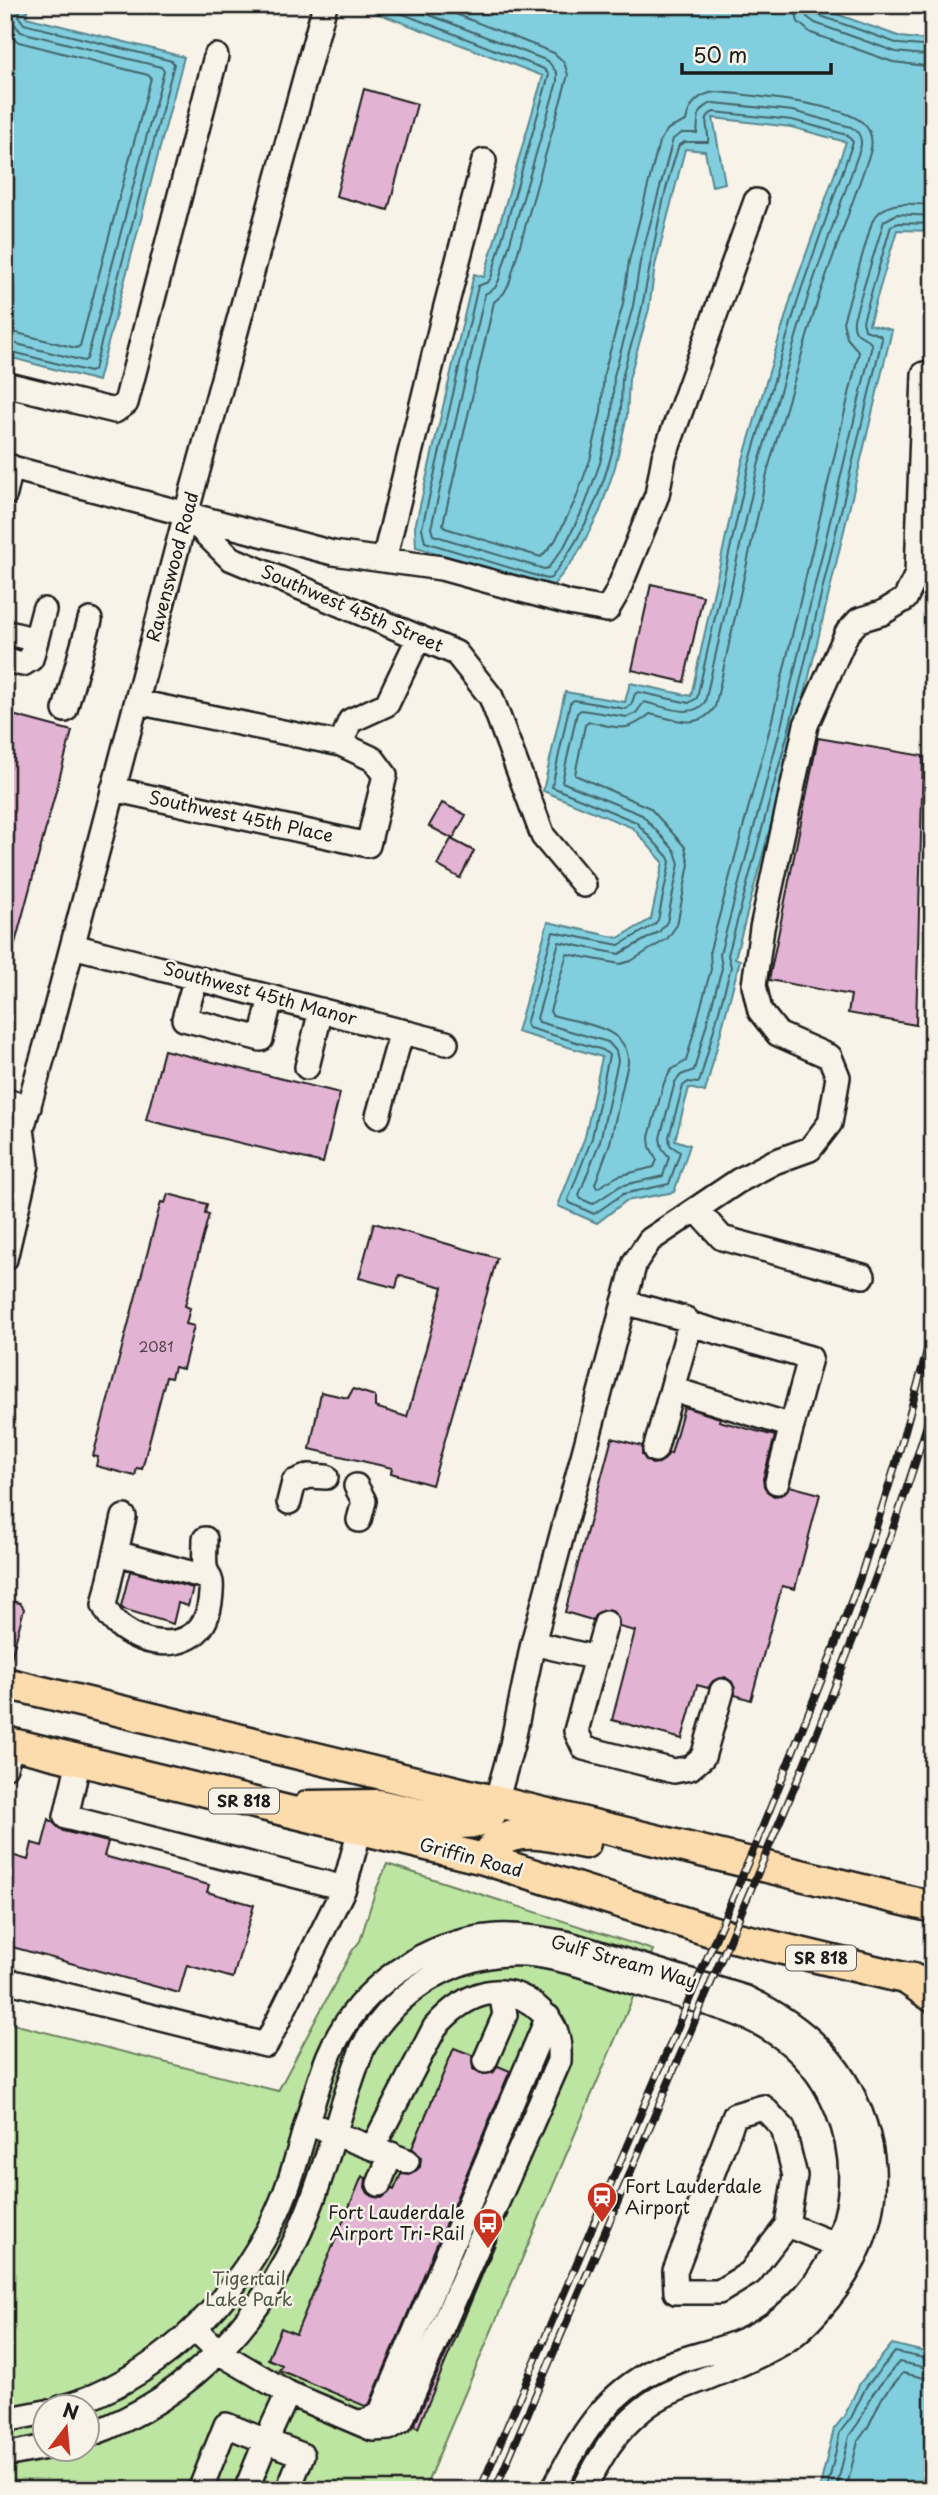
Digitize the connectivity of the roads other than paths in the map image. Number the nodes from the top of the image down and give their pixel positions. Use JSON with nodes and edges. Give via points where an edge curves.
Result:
{"nodes":[{"id":1,"x":324,"y":7,"type":"edge"},
{"id":2,"x":216,"y":57,"type":"dead end"},
{"id":3,"x":484,"y":161,"type":"dead end"},
{"id":4,"x":756,"y":201,"type":"dead end"},
{"id":5,"x":924,"y":374,"type":"dead end"},
{"id":6,"x":5,"y":384,"type":"edge"},
{"id":7,"x":8,"y":467,"type":"edge"},
{"id":8,"x":5,"y":494,"type":"edge"},
{"id":9,"x":187,"y":514,"type":"junction"},
{"id":10,"x":384,"y":561,"type":"junction"},
{"id":11,"x":44,"y":610,"type":"dead end"},
{"id":12,"x":90,"y":620,"type":"dead end"},
{"id":13,"x":5,"y":632,"type":"edge"},
{"id":14,"x":419,"y":637,"type":"junction"},
{"id":15,"x":36,"y":640,"type":"junction"},
{"id":16,"x":5,"y":660,"type":"edge"},
{"id":17,"x":136,"y":702,"type":"junction"},
{"id":18,"x":65,"y":710,"type":"dead end"},
{"id":19,"x":341,"y":744,"type":"junction"},
{"id":20,"x":113,"y":789,"type":"junction"},
{"id":21,"x":584,"y":885,"type":"dead end"},
{"id":22,"x":73,"y":946,"type":"junction"},
{"id":23,"x":196,"y":978,"type":"junction"},
{"id":24,"x":271,"y":997,"type":"junction"},
{"id":25,"x":321,"y":1010,"type":"junction"},
{"id":26,"x":402,"y":1031,"type":"junction"},
{"id":27,"x":446,"y":1043,"type":"dead end"},
{"id":28,"x":307,"y":1067,"type":"dead end"},
{"id":29,"x":5,"y":1101,"type":"edge"},
{"id":30,"x":378,"y":1116,"type":"dead end"},
{"id":31,"x":26,"y":1118,"type":"junction"},
{"id":32,"x":5,"y":1154,"type":"edge"},
{"id":33,"x":696,"y":1209,"type":"junction"},
{"id":34,"x":5,"y":1259,"type":"edge"},
{"id":35,"x":863,"y":1276,"type":"dead end"},
{"id":36,"x":624,"y":1302,"type":"junction"},
{"id":37,"x":690,"y":1324,"type":"junction"},
{"id":38,"x":672,"y":1389,"type":"junction"},
{"id":39,"x":792,"y":1426,"type":"junction"},
{"id":40,"x":655,"y":1450,"type":"dead end"},
{"id":41,"x":326,"y":1477,"type":"dead end"},
{"id":42,"x":777,"y":1482,"type":"dead end"},
{"id":43,"x":356,"y":1486,"type":"dead end"},
{"id":44,"x":289,"y":1502,"type":"dead end"},
{"id":45,"x":124,"y":1517,"type":"dead end"},
{"id":46,"x":359,"y":1520,"type":"dead end"},
{"id":47,"x":205,"y":1539,"type":"dead end"},
{"id":48,"x":116,"y":1553,"type":"junction"},
{"id":49,"x":209,"y":1578,"type":"junction"},
{"id":50,"x":606,"y":1623,"type":"dead end"},
{"id":51,"x":533,"y":1643,"type":"junction"},
{"id":52,"x":596,"y":1658,"type":"junction"},
{"id":53,"x":5,"y":1684,"type":"edge"},
{"id":54,"x":722,"y":1691,"type":"dead end"},
{"id":55,"x":8,"y":1751,"type":"edge"},
{"id":56,"x":79,"y":1760,"type":"junction"},
{"id":57,"x":496,"y":1802,"type":"junction"},
{"id":58,"x":266,"y":1806,"type":"junction"},
{"id":59,"x":360,"y":1829,"type":"junction"},
{"id":60,"x":663,"y":1843,"type":"junction"},
{"id":61,"x":484,"y":1860,"type":"junction"},
{"id":62,"x":344,"y":1888,"type":"junction"},
{"id":63,"x":933,"y":1907,"type":"edge"},
{"id":64,"x":5,"y":1980,"type":"edge"},
{"id":65,"x":925,"y":1987,"type":"edge"},
{"id":66,"x":501,"y":1992,"type":"junction"},
{"id":67,"x":485,"y":2061,"type":"dead end"},
{"id":68,"x":307,"y":2124,"type":"junction"},
{"id":69,"x":335,"y":2133,"type":"junction"},
{"id":70,"x":390,"y":2154,"type":"junction"},
{"id":71,"x":379,"y":2184,"type":"dead end"},
{"id":72,"x":787,"y":2225,"type":"junction"},
{"id":73,"x":847,"y":2249,"type":"junction"},
{"id":74,"x":195,"y":2329,"type":"junction"},
{"id":75,"x":220,"y":2353,"type":"junction"},
{"id":76,"x":288,"y":2393,"type":"junction"},
{"id":77,"x":95,"y":2394,"type":"edge"},
{"id":78,"x":32,"y":2415,"type":"edge"},
{"id":79,"x":5,"y":2420,"type":"edge"},
{"id":80,"x":102,"y":2429,"type":"edge"},
{"id":81,"x":266,"y":2441,"type":"junction"},
{"id":82,"x":32,"y":2450,"type":"edge"},
{"id":83,"x":5,"y":2455,"type":"edge"},
{"id":84,"x":200,"y":2490,"type":"edge"},
{"id":85,"x":246,"y":2490,"type":"edge"},
{"id":86,"x":288,"y":2490,"type":"edge"},
{"id":87,"x":553,"y":2490,"type":"edge"},
{"id":88,"x":584,"y":2490,"type":"edge"}],
"edges":[{"from":1,"to":9,"type":"street","name":"Ravenswood Road"},
{"from":2,"to":6,"type":"street","via":[[126,403],[114,411]]},
{"from":3,"to":10,"type":"street"},
{"from":4,"to":10,"type":"street","via":[[664,457],[657,495],[607,610],[441,568]]},
{"from":5,"to":33,"type":"street","via":[[917,574],[905,599],[859,620],[847,634],[806,725],[754,985],[760,1011],[778,1034],[830,1057],[838,1077],[830,1123],[810,1149],[750,1174]]},
{"from":7,"to":8,"type":"street"},
{"from":7,"to":9,"type":"street"},
{"from":9,"to":10,"type":"street","via":[[333,554]]},
{"from":9,"to":14,"type":"street","name":"Southwest 45th Street","via":[[230,558]]},
{"from":9,"to":17,"type":"street","name":"Ravenswood Road"},
{"from":11,"to":15,"type":"street"},
{"from":12,"to":18,"type":"street"},
{"from":13,"to":15,"type":"street"},
{"from":14,"to":19,"type":"street","via":[[387,704],[350,721]]},
{"from":14,"to":21,"type":"street","name":"Southwest 45th Street","via":[[456,653],[491,697],[543,836]]},
{"from":15,"to":16,"type":"street","via":[[31,659],[23,664]]},
{"from":17,"to":19,"type":"street"},
{"from":17,"to":20,"type":"street","name":"Ravenswood Road"},
{"from":19,"to":20,"type":"street","name":"Southwest 45th Place","via":[[373,760],[385,775],[368,845]]},
{"from":20,"to":22,"type":"street","name":"Ravenswood Road"},
{"from":22,"to":23,"type":"street","name":"Southwest 45th Manor"},
{"from":22,"to":31,"type":"street","name":"Ravenswood Road"},
{"from":23,"to":24,"type":"street","name":"Southwest 45th Manor"},
{"from":23,"to":24,"type":"street","via":[[184,1019],[261,1039]]},
{"from":24,"to":25,"type":"street","name":"Southwest 45th Manor"},
{"from":25,"to":26,"type":"street","name":"Southwest 45th Manor"},
{"from":25,"to":28,"type":"street"},
{"from":26,"to":27,"type":"street","name":"Southwest 45th Manor"},
{"from":26,"to":30,"type":"street"},
{"from":29,"to":31,"type":"street"},
{"from":31,"to":32,"type":"street","name":"Ravenswood Road"},
{"from":31,"to":34,"type":"street","name":"Ravenswood Road","via":[[27,1166]]},
{"from":33,"to":35,"type":"street","via":[[722,1238]]},
{"from":33,"to":36,"type":"street","via":[[650,1240],[635,1262]]},
{"from":36,"to":37,"type":"street"},
{"from":36,"to":51,"type":"street"},
{"from":37,"to":38,"type":"street"},
{"from":37,"to":39,"type":"street","via":[[810,1358]]},
{"from":38,"to":39,"type":"street"},
{"from":38,"to":40,"type":"street"},
{"from":39,"to":42,"type":"street"},
{"from":41,"to":44,"type":"street","via":[[309,1476],[294,1482]]},
{"from":43,"to":46,"type":"street","via":[[364,1501]]},
{"from":45,"to":48,"type":"street"},
{"from":47,"to":49,"type":"street"},
{"from":48,"to":49,"type":"street"},
{"from":48,"to":49,"type":"street","via":[[104,1605],[108,1618],[135,1636],[161,1643],[185,1641],[197,1633],[208,1614]]},
{"from":50,"to":52,"type":"street"},
{"from":51,"to":52,"type":"street"},
{"from":51,"to":57,"type":"street"},
{"from":52,"to":54,"type":"street","via":[[576,1731],[584,1748],[674,1771],[690,1768],[704,1756]]},
{"from":53,"to":57,"type":"main road"},
{"from":55,"to":56,"type":"main road","name":"Griffin Road","number":"SR 818"},
{"from":56,"to":58,"type":"main road","name":"Griffin Road","number":"SR 818"},
{"from":56,"to":62,"type":"street","via":[[66,1817]]},
{"from":57,"to":58,"type":"main road","via":[[478,1822],[460,1823],[378,1805]]},
{"from":57,"to":60,"type":"main road"},
{"from":58,"to":59,"type":"main road","name":"Griffin Road","number":"SR 818"},
{"from":59,"to":61,"type":"main road","name":"Griffin Road","number":"SR 818"},
{"from":59,"to":62,"type":"street"},
{"from":60,"to":61,"type":"main road","via":[[626,1853],[552,1836],[518,1835],[499,1842]]},
{"from":60,"to":63,"type":"main road"},
{"from":61,"to":65,"type":"main road","name":"Griffin Road","number":"SR 818","via":[[717,1933]]},
{"from":62,"to":64,"type":"street","via":[[266,2045]]},
{"from":66,"to":67,"type":"street","via":[[505,2015]]},
{"from":66,"to":70,"type":"street","via":[[462,2002],[435,2028]]},
{"from":66,"to":76,"type":"street","via":[[531,2000],[548,2017],[558,2036],[559,2061],[407,2411],[389,2428],[373,2429]]},
{"from":68,"to":69,"type":"street"},
{"from":68,"to":73,"type":"street","name":"Gulf Stream Way","via":[[340,2033],[367,1997],[400,1969],[438,1948],[477,1938],[518,1936],[566,1943],[746,1998],[804,2033],[833,2062],[857,2105],[871,2151],[867,2223]]},
{"from":68,"to":74,"type":"street","name":"Gulf Stream Way","via":[[271,2226],[235,2284]]},
{"from":69,"to":70,"type":"street"},
{"from":69,"to":73,"type":"street","name":"Gulf Stream Way","via":[[363,2047],[390,2008],[414,1987],[447,1969],[483,1958],[510,1954],[561,1960],[747,2018],[789,2044],[835,2103],[849,2151]]},
{"from":69,"to":75,"type":"street","name":"Gulf Stream Way","via":[[310,2208],[282,2269]]},
{"from":70,"to":71,"type":"street"},
{"from":72,"to":72,"type":"street","via":[[750,2273],[719,2292],[677,2292],[675,2271],[735,2115],[763,2107],[783,2128],[796,2176]]},
{"from":72,"to":73,"type":"street"},
{"from":73,"to":87,"type":"street","name":"Gulf Stream Way","via":[[788,2314],[764,2330],[734,2344],[667,2363],[616,2395],[580,2438]]},
{"from":73,"to":88,"type":"street","name":"Gulf Stream Way","via":[[839,2287],[811,2319],[781,2345],[668,2392],[644,2408],[618,2431]]},
{"from":74,"to":75,"type":"street"},
{"from":74,"to":77,"type":"street","name":"Gulf Stream Way","via":[[137,2373]]},
{"from":75,"to":76,"type":"street"},
{"from":75,"to":80,"type":"street","name":"Gulf Stream Way","via":[[159,2400]]},
{"from":76,"to":81,"type":"street"},
{"from":78,"to":79,"type":"street"},
{"from":81,"to":84,"type":"street","via":[[226,2425]]},
{"from":81,"to":85,"type":"street"},
{"from":81,"to":86,"type":"street","via":[[302,2455]]},
{"from":82,"to":83,"type":"street"}]}
